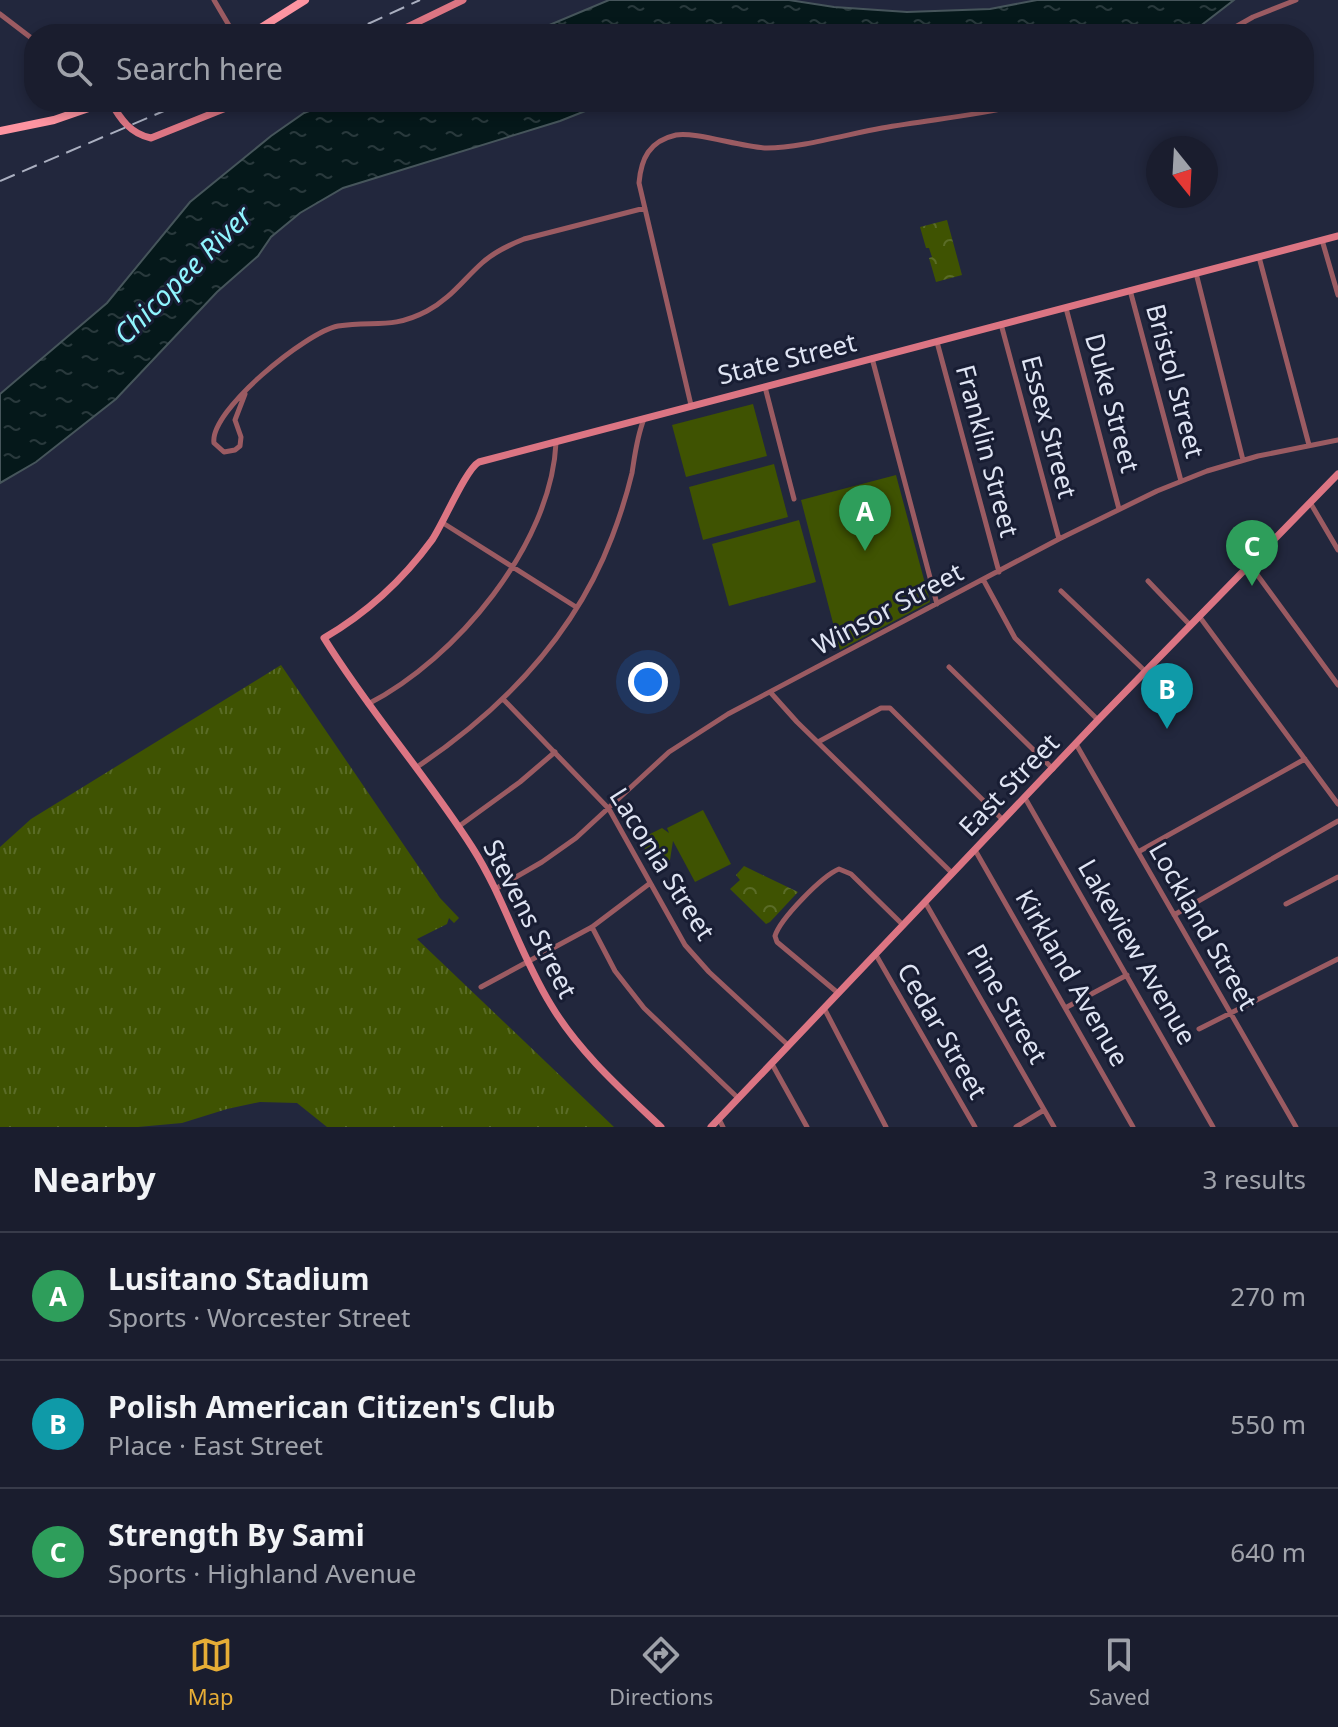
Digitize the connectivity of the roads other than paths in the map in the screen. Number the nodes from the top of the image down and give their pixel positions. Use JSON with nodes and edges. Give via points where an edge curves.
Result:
{"nodes":[{"id":1,"x":214,"y":0,"type":"edge"},
{"id":2,"x":305,"y":0,"type":"edge"},
{"id":3,"x":463,"y":0,"type":"edge"},
{"id":4,"x":1296,"y":0,"type":"edge"},
{"id":5,"x":0,"y":14,"type":"edge"},
{"id":6,"x":228,"y":24,"type":"edge"},
{"id":7,"x":267,"y":24,"type":"edge"},
{"id":8,"x":414,"y":24,"type":"edge"},
{"id":9,"x":1241,"y":24,"type":"edge"},
{"id":10,"x":24,"y":32,"type":"edge"},
{"id":11,"x":76,"y":112,"type":"edge"},
{"id":12,"x":116,"y":112,"type":"edge"},
{"id":13,"x":216,"y":112,"type":"edge"},
{"id":14,"x":994,"y":112,"type":"edge"},
{"id":15,"x":0,"y":131,"type":"edge"},
{"id":16,"x":645,"y":208,"type":"junction"},
{"id":17,"x":1338,"y":236,"type":"edge"},
{"id":18,"x":1322,"y":240,"type":"junction"},
{"id":19,"x":1259,"y":257,"type":"junction"},
{"id":20,"x":1196,"y":273,"type":"junction"},
{"id":21,"x":1130,"y":290,"type":"junction"},
{"id":22,"x":1338,"y":295,"type":"edge"},
{"id":23,"x":1066,"y":308,"type":"junction"},
{"id":24,"x":1001,"y":324,"type":"junction"},
{"id":25,"x":937,"y":341,"type":"junction"},
{"id":26,"x":872,"y":358,"type":"junction"},
{"id":27,"x":764,"y":386,"type":"junction"},
{"id":28,"x":245,"y":394,"type":"junction"},
{"id":29,"x":691,"y":405,"type":"junction"},
{"id":30,"x":645,"y":418,"type":"junction"},
{"id":31,"x":1338,"y":440,"type":"edge"},
{"id":32,"x":556,"y":443,"type":"junction"},
{"id":33,"x":1309,"y":446,"type":"junction"},
{"id":34,"x":1243,"y":460,"type":"junction"},
{"id":35,"x":1338,"y":474,"type":"edge"},
{"id":36,"x":1181,"y":481,"type":"junction"},
{"id":37,"x":794,"y":499,"type":"dead end"},
{"id":38,"x":1311,"y":504,"type":"junction"},
{"id":39,"x":1119,"y":509,"type":"junction"},
{"id":40,"x":443,"y":523,"type":"junction"},
{"id":41,"x":1059,"y":539,"type":"junction"},
{"id":42,"x":1338,"y":550,"type":"edge"},
{"id":43,"x":1250,"y":565,"type":"junction"},
{"id":44,"x":512,"y":567,"type":"junction"},
{"id":45,"x":999,"y":572,"type":"junction"},
{"id":46,"x":984,"y":581,"type":"junction"},
{"id":47,"x":1148,"y":581,"type":"dead end"},
{"id":48,"x":1061,"y":591,"type":"dead end"},
{"id":49,"x":937,"y":604,"type":"junction"},
{"id":50,"x":576,"y":607,"type":"junction"},
{"id":51,"x":1199,"y":616,"type":"junction"},
{"id":52,"x":1190,"y":625,"type":"junction"},
{"id":53,"x":324,"y":638,"type":"joint"},
{"id":54,"x":949,"y":667,"type":"dead end"},
{"id":55,"x":1146,"y":672,"type":"junction"},
{"id":56,"x":1338,"y":685,"type":"edge"},
{"id":57,"x":771,"y":693,"type":"junction"},
{"id":58,"x":504,"y":700,"type":"junction"},
{"id":59,"x":368,"y":704,"type":"junction"},
{"id":60,"x":1098,"y":720,"type":"junction"},
{"id":61,"x":818,"y":742,"type":"junction"},
{"id":62,"x":1076,"y":744,"type":"junction"},
{"id":63,"x":555,"y":752,"type":"junction"},
{"id":64,"x":1305,"y":759,"type":"junction"},
{"id":65,"x":415,"y":768,"type":"junction"},
{"id":66,"x":1053,"y":769,"type":"junction"},
{"id":67,"x":1025,"y":798,"type":"junction"},
{"id":68,"x":1338,"y":804,"type":"edge"},
{"id":69,"x":609,"y":809,"type":"junction"},
{"id":70,"x":1003,"y":820,"type":"junction"},
{"id":71,"x":1338,"y":821,"type":"edge"},
{"id":72,"x":458,"y":827,"type":"junction"},
{"id":73,"x":975,"y":849,"type":"junction"},
{"id":74,"x":1138,"y":852,"type":"junction"},
{"id":75,"x":952,"y":873,"type":"junction"},
{"id":76,"x":1338,"y":877,"type":"edge"},
{"id":77,"x":649,"y":884,"type":"junction"},
{"id":78,"x":497,"y":888,"type":"junction"},
{"id":79,"x":925,"y":902,"type":"junction"},
{"id":80,"x":1286,"y":904,"type":"dead end"},
{"id":81,"x":1174,"y":915,"type":"junction"},
{"id":82,"x":903,"y":925,"type":"junction"},
{"id":83,"x":592,"y":927,"type":"junction"},
{"id":84,"x":876,"y":955,"type":"junction"},
{"id":85,"x":1338,"y":959,"type":"edge"},
{"id":86,"x":529,"y":962,"type":"junction"},
{"id":87,"x":1127,"y":975,"type":"junction"},
{"id":88,"x":481,"y":987,"type":"dead end"},
{"id":89,"x":838,"y":993,"type":"junction"},
{"id":90,"x":1067,"y":1007,"type":"junction"},
{"id":91,"x":824,"y":1008,"type":"junction"},
{"id":92,"x":1230,"y":1014,"type":"junction"},
{"id":93,"x":1199,"y":1029,"type":"dead end"},
{"id":94,"x":789,"y":1046,"type":"junction"},
{"id":95,"x":772,"y":1064,"type":"junction"},
{"id":96,"x":739,"y":1099,"type":"junction"},
{"id":97,"x":1044,"y":1110,"type":"junction"},
{"id":98,"x":721,"y":1123,"type":"edge"},
{"id":99,"x":661,"y":1127,"type":"edge"},
{"id":100,"x":711,"y":1127,"type":"edge"},
{"id":101,"x":807,"y":1127,"type":"edge"},
{"id":102,"x":886,"y":1127,"type":"edge"},
{"id":103,"x":975,"y":1127,"type":"edge"},
{"id":104,"x":1016,"y":1127,"type":"edge"},
{"id":105,"x":1054,"y":1127,"type":"edge"},
{"id":106,"x":1133,"y":1127,"type":"edge"},
{"id":107,"x":1213,"y":1127,"type":"edge"},
{"id":108,"x":1296,"y":1127,"type":"edge"}],
"edges":[{"from":1,"to":6,"type":"street"},
{"from":2,"to":7,"type":"main road"},
{"from":3,"to":8,"type":"street"},
{"from":4,"to":9,"type":"street"},
{"from":5,"to":10,"type":"street"},
{"from":11,"to":15,"type":"main road"},
{"from":12,"to":13,"type":"street","via":[[132,130],[155,137]]},
{"from":14,"to":16,"type":"street","via":[[785,147],[679,134],[650,147],[640,164]]},
{"from":16,"to":28,"type":"street","via":[[508,245],[482,262],[457,291],[413,318],[320,332],[293,348]]},
{"from":16,"to":29,"type":"street"},
{"from":17,"to":18,"type":"street","name":"State Street"},
{"from":18,"to":19,"type":"street","name":"State Street"},
{"from":18,"to":22,"type":"street"},
{"from":19,"to":20,"type":"street","name":"State Street"},
{"from":19,"to":33,"type":"street"},
{"from":20,"to":21,"type":"street","name":"State Street"},
{"from":20,"to":34,"type":"street"},
{"from":21,"to":23,"type":"street","name":"State Street"},
{"from":21,"to":36,"type":"street","name":"Bristol Street"},
{"from":23,"to":24,"type":"street","name":"State Street"},
{"from":23,"to":39,"type":"street","name":"Duke Street"},
{"from":24,"to":25,"type":"street","name":"State Street"},
{"from":24,"to":41,"type":"street","name":"Essex Street"},
{"from":25,"to":26,"type":"street","name":"State Street"},
{"from":25,"to":45,"type":"street","name":"Franklin Street"},
{"from":26,"to":27,"type":"street","name":"State Street"},
{"from":26,"to":49,"type":"street"},
{"from":27,"to":29,"type":"street","name":"State Street"},
{"from":27,"to":37,"type":"street"},
{"from":28,"to":28,"type":"street","via":[[214,430],[220,450],[240,446],[235,420]]},
{"from":29,"to":30,"type":"street","name":"State Street"},
{"from":30,"to":32,"type":"street","name":"State Street"},
{"from":30,"to":50,"type":"street","via":[[612,537]]},
{"from":31,"to":33,"type":"street","name":"Winsor Street"},
{"from":32,"to":40,"type":"street","name":"State Street","via":[[473,465]]},
{"from":32,"to":44,"type":"street","via":[[540,508]]},
{"from":33,"to":34,"type":"street","name":"Winsor Street"},
{"from":34,"to":36,"type":"street","name":"Winsor Street"},
{"from":35,"to":38,"type":"street","name":"East Street"},
{"from":36,"to":39,"type":"street","name":"Winsor Street"},
{"from":38,"to":42,"type":"street"},
{"from":38,"to":43,"type":"street","name":"East Street"},
{"from":39,"to":41,"type":"street","name":"Winsor Street"},
{"from":40,"to":44,"type":"street"},
{"from":40,"to":53,"type":"street","name":"State Street","via":[[387,593]]},
{"from":41,"to":45,"type":"street","name":"Winsor Street"},
{"from":43,"to":51,"type":"street","name":"East Street"},
{"from":43,"to":56,"type":"street"},
{"from":44,"to":50,"type":"street"},
{"from":44,"to":59,"type":"street","via":[[443,652]]},
{"from":45,"to":46,"type":"street","name":"Winsor Street"},
{"from":46,"to":49,"type":"street","name":"Winsor Street"},
{"from":46,"to":60,"type":"street","via":[[1015,638]]},
{"from":47,"to":52,"type":"street"},
{"from":48,"to":55,"type":"street"},
{"from":49,"to":57,"type":"street","name":"Winsor Street"},
{"from":50,"to":58,"type":"street","via":[[541,659]]},
{"from":51,"to":52,"type":"street","name":"East Street"},
{"from":51,"to":64,"type":"street"},
{"from":52,"to":55,"type":"street","name":"East Street"},
{"from":53,"to":59,"type":"street","name":"Stevens Street"},
{"from":54,"to":66,"type":"street"},
{"from":55,"to":60,"type":"street","name":"East Street"},
{"from":57,"to":61,"type":"street"},
{"from":57,"to":69,"type":"street","name":"Winsor Street","via":[[681,743]]},
{"from":58,"to":63,"type":"street","name":"Laconia Street"},
{"from":58,"to":65,"type":"street"},
{"from":59,"to":65,"type":"street","name":"Stevens Street"},
{"from":60,"to":62,"type":"street","name":"East Street"},
{"from":61,"to":70,"type":"street","via":[[890,708]]},
{"from":61,"to":75,"type":"street"},
{"from":62,"to":66,"type":"street","name":"East Street"},
{"from":62,"to":74,"type":"street","name":"Lockland Street"},
{"from":63,"to":69,"type":"street","name":"Laconia Street"},
{"from":63,"to":72,"type":"street"},
{"from":64,"to":68,"type":"street"},
{"from":64,"to":74,"type":"street"},
{"from":65,"to":72,"type":"street","name":"Stevens Street"},
{"from":66,"to":67,"type":"street","name":"East Street"},
{"from":67,"to":70,"type":"street","name":"East Street"},
{"from":67,"to":87,"type":"street","name":"Lakeview Avenue"},
{"from":69,"to":77,"type":"street","name":"Laconia Street"},
{"from":69,"to":78,"type":"street","name":"Winsor Street","via":[[542,862]]},
{"from":70,"to":73,"type":"street","name":"East Street"},
{"from":71,"to":81,"type":"street"},
{"from":72,"to":78,"type":"street","name":"Stevens Street"},
{"from":73,"to":75,"type":"street","name":"East Street"},
{"from":73,"to":90,"type":"street","name":"Kirkland Avenue"},
{"from":74,"to":81,"type":"street","name":"Lockland Street"},
{"from":75,"to":79,"type":"street","name":"East Street"},
{"from":76,"to":80,"type":"street"},
{"from":77,"to":83,"type":"street"},
{"from":77,"to":94,"type":"street","name":"Laconia Street","via":[[685,945]]},
{"from":78,"to":86,"type":"street","name":"Stevens Street"},
{"from":79,"to":82,"type":"street","name":"East Street"},
{"from":79,"to":97,"type":"street","name":"Pine Street"},
{"from":81,"to":92,"type":"street","name":"Lockland Street"},
{"from":82,"to":84,"type":"street","name":"East Street"},
{"from":82,"to":89,"type":"street","via":[[851,874],[839,869],[782,922],[777,942]]},
{"from":83,"to":86,"type":"street"},
{"from":83,"to":96,"type":"street","via":[[635,998]]},
{"from":84,"to":89,"type":"street","name":"East Street"},
{"from":84,"to":103,"type":"street","name":"Cedar Street"},
{"from":85,"to":92,"type":"street"},
{"from":86,"to":88,"type":"street"},
{"from":86,"to":99,"type":"street","name":"Stevens Street","via":[[550,1005],[580,1045]]},
{"from":87,"to":90,"type":"street"},
{"from":87,"to":107,"type":"street","name":"Lakeview Avenue"},
{"from":89,"to":91,"type":"street","name":"East Street"},
{"from":90,"to":106,"type":"street","name":"Kirkland Avenue"},
{"from":91,"to":94,"type":"street","name":"East Street"},
{"from":91,"to":102,"type":"street"},
{"from":92,"to":93,"type":"street"},
{"from":92,"to":108,"type":"street","name":"Lockland Street"},
{"from":94,"to":95,"type":"street","name":"East Street"},
{"from":95,"to":96,"type":"street","name":"East Street"},
{"from":95,"to":101,"type":"street"},
{"from":96,"to":98,"type":"street","name":"East Street"},
{"from":97,"to":104,"type":"street"},
{"from":97,"to":105,"type":"street","name":"Pine Street"},
{"from":98,"to":100,"type":"street","name":"East Street"}]}
